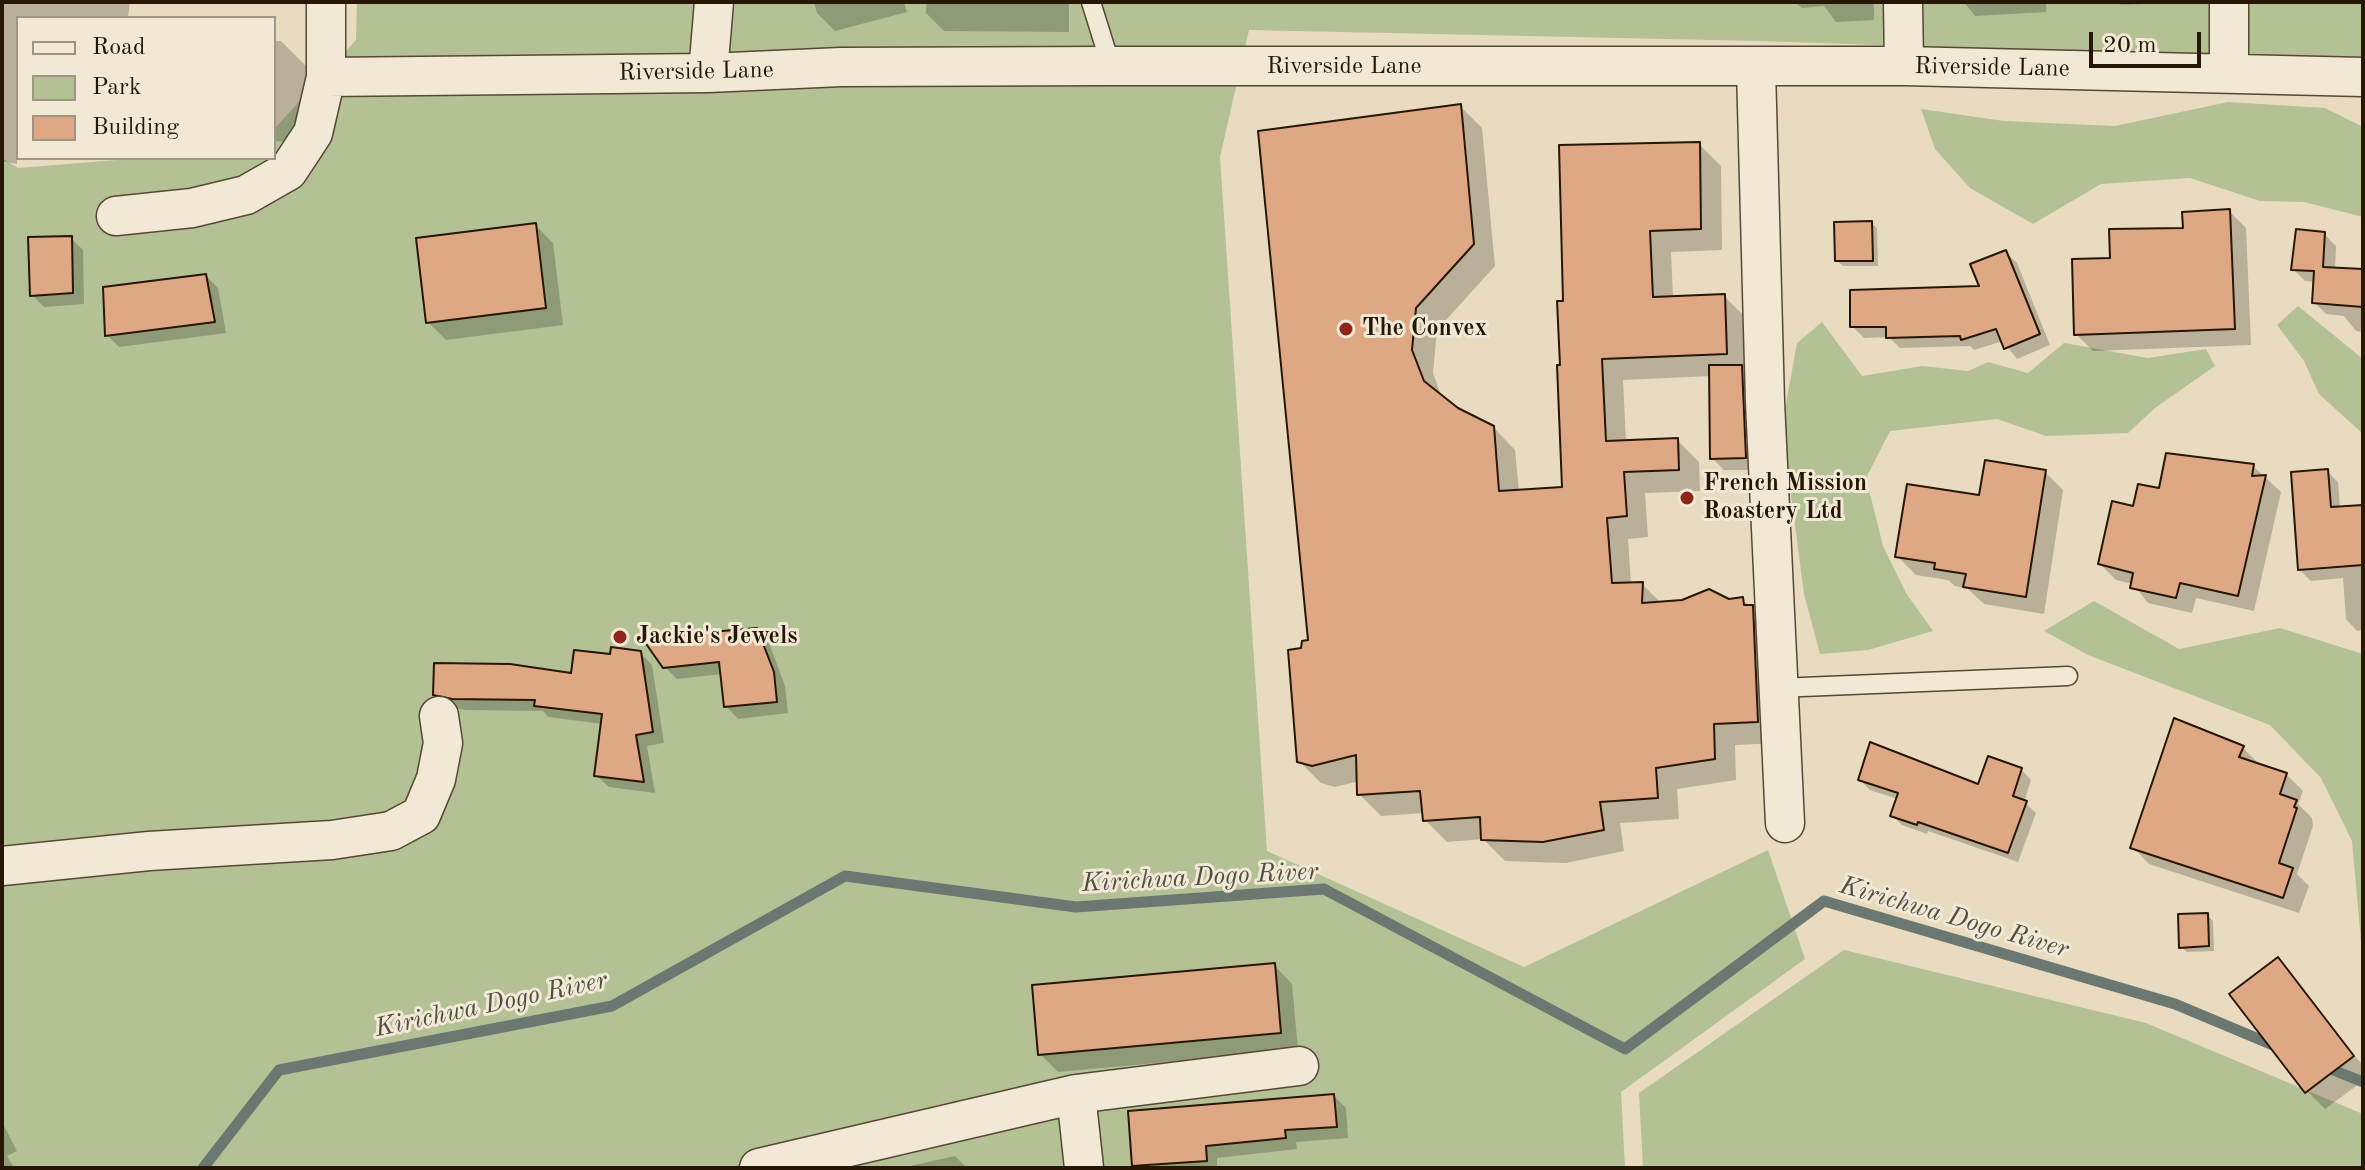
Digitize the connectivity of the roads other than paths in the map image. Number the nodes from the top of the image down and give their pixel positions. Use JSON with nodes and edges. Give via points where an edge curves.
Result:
{"nodes":[{"id":1,"x":326,"y":2,"type":"edge"},
{"id":2,"x":714,"y":2,"type":"edge"},
{"id":3,"x":1091,"y":2,"type":"edge"},
{"id":4,"x":1903,"y":2,"type":"edge"},
{"id":5,"x":2229,"y":2,"type":"edge"},
{"id":6,"x":1111,"y":66,"type":"junction"},
{"id":7,"x":1904,"y":66,"type":"junction"},
{"id":8,"x":1756,"y":69,"type":"junction"},
{"id":9,"x":2229,"y":72,"type":"junction"},
{"id":10,"x":708,"y":73,"type":"junction"},
{"id":11,"x":326,"y":77,"type":"junction"},
{"id":12,"x":2363,"y":77,"type":"edge"},
{"id":13,"x":116,"y":216,"type":"dead end"},
{"id":14,"x":2068,"y":676,"type":"dead end"},
{"id":15,"x":1778,"y":688,"type":"junction"},
{"id":16,"x":439,"y":716,"type":"dead end"},
{"id":17,"x":1785,"y":823,"type":"dead end"},
{"id":18,"x":2,"y":866,"type":"edge"},
{"id":19,"x":1299,"y":1066,"type":"dead end"},
{"id":20,"x":1076,"y":1094,"type":"junction"},
{"id":21,"x":759,"y":1168,"type":"edge"},
{"id":22,"x":1084,"y":1168,"type":"edge"}],
"edges":[{"from":1,"to":11,"type":"street"},
{"from":2,"to":10,"type":"street"},
{"from":3,"to":6,"type":"lane"},
{"from":4,"to":7,"type":"street"},
{"from":5,"to":9,"type":"street"},
{"from":6,"to":8,"type":"street","name":"Riverside Lane"},
{"from":6,"to":10,"type":"street","name":"Riverside Lane"},
{"from":7,"to":8,"type":"street","name":"Riverside Lane"},
{"from":7,"to":9,"type":"street","name":"Riverside Lane"},
{"from":8,"to":15,"type":"street"},
{"from":9,"to":12,"type":"street","name":"Riverside Lane"},
{"from":10,"to":11,"type":"street","name":"Riverside Lane"},
{"from":11,"to":13,"type":"street","via":[[313,133],[288,171],[246,195],[192,208]]},
{"from":14,"to":15,"type":"lane"},
{"from":15,"to":17,"type":"street"},
{"from":16,"to":18,"type":"street","via":[[443,743],[421,815],[391,831]]},
{"from":19,"to":20,"type":"street"},
{"from":20,"to":21,"type":"street"},
{"from":20,"to":22,"type":"street"}]}
